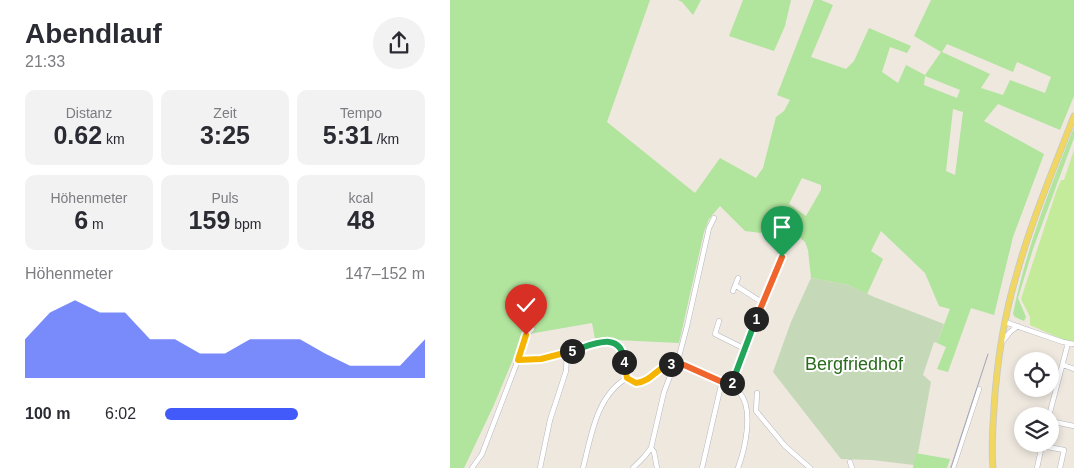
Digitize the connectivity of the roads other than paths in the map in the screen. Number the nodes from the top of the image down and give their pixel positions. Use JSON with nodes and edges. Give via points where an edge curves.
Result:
{"nodes":[{"id":1,"x":1074,"y":116,"type":"edge"},
{"id":2,"x":714,"y":218,"type":"dead end"},
{"id":3,"x":794,"y":233,"type":"dead end"},
{"id":4,"x":738,"y":278,"type":"dead end"},
{"id":5,"x":735,"y":285,"type":"junction"},
{"id":6,"x":733,"y":291,"type":"dead end"},
{"id":7,"x":763,"y":302,"type":"junction"},
{"id":8,"x":719,"y":321,"type":"dead end"},
{"id":9,"x":1005,"y":322,"type":"junction"},
{"id":10,"x":1018,"y":326,"type":"junction"},
{"id":11,"x":532,"y":329,"type":"dead end"},
{"id":12,"x":1071,"y":344,"type":"edge"},
{"id":13,"x":1000,"y":345,"type":"junction"},
{"id":14,"x":745,"y":349,"type":"junction"},
{"id":15,"x":567,"y":353,"type":"junction"},
{"id":16,"x":518,"y":360,"type":"junction"},
{"id":17,"x":676,"y":363,"type":"junction"},
{"id":18,"x":1063,"y":365,"type":"junction"},
{"id":19,"x":1074,"y":369,"type":"edge"},
{"id":20,"x":627,"y":378,"type":"junction"},
{"id":21,"x":722,"y":381,"type":"junction"},
{"id":22,"x":731,"y":386,"type":"junction"},
{"id":23,"x":979,"y":389,"type":"dead end"},
{"id":24,"x":757,"y":393,"type":"dead end"},
{"id":25,"x":1051,"y":407,"type":"edge"},
{"id":26,"x":1059,"y":423,"type":"edge"},
{"id":27,"x":1074,"y":426,"type":"edge"},
{"id":28,"x":651,"y":448,"type":"junction"},
{"id":29,"x":1059,"y":449,"type":"edge"},
{"id":30,"x":1040,"y":452,"type":"edge"},
{"id":31,"x":850,"y":462,"type":"dead end"},
{"id":32,"x":472,"y":468,"type":"edge"},
{"id":33,"x":540,"y":468,"type":"edge"},
{"id":34,"x":583,"y":468,"type":"edge"},
{"id":35,"x":633,"y":468,"type":"edge"},
{"id":36,"x":657,"y":468,"type":"edge"},
{"id":37,"x":702,"y":468,"type":"edge"},
{"id":38,"x":738,"y":468,"type":"edge"},
{"id":39,"x":810,"y":468,"type":"edge"},
{"id":40,"x":852,"y":468,"type":"edge"},
{"id":41,"x":953,"y":468,"type":"edge"},
{"id":42,"x":993,"y":468,"type":"edge"},
{"id":43,"x":1037,"y":468,"type":"edge"},
{"id":44,"x":1060,"y":468,"type":"edge"}],
"edges":[{"from":1,"to":9,"type":"main road","via":[[1024,249]]},
{"from":2,"to":17,"type":"street"},
{"from":3,"to":7,"type":"street"},
{"from":4,"to":5,"type":"street"},
{"from":5,"to":6,"type":"street"},
{"from":5,"to":7,"type":"street"},
{"from":7,"to":14,"type":"street"},
{"from":8,"to":14,"type":"street","via":[[715,336]]},
{"from":9,"to":10,"type":"street"},
{"from":9,"to":13,"type":"main road"},
{"from":10,"to":12,"type":"street"},
{"from":10,"to":13,"type":"street"},
{"from":11,"to":16,"type":"street","via":[[523,339]]},
{"from":12,"to":18,"type":"street"},
{"from":13,"to":42,"type":"main road"},
{"from":14,"to":22,"type":"street"},
{"from":15,"to":16,"type":"street"},
{"from":15,"to":20,"type":"street","via":[[599,342],[614,343],[623,353]]},
{"from":15,"to":33,"type":"street","via":[[566,371],[550,420]]},
{"from":16,"to":32,"type":"street","via":[[482,454]]},
{"from":17,"to":20,"type":"street","via":[[664,366],[641,383]]},
{"from":17,"to":21,"type":"street"},
{"from":17,"to":28,"type":"street","via":[[664,392]]},
{"from":18,"to":19,"type":"street"},
{"from":18,"to":25,"type":"street"},
{"from":20,"to":34,"type":"street","via":[[612,390],[604,402],[595,422]]},
{"from":21,"to":22,"type":"street"},
{"from":21,"to":37,"type":"street"},
{"from":22,"to":38,"type":"street","via":[[742,396],[746,408],[746,445]]},
{"from":23,"to":41,"type":"street"},
{"from":24,"to":39,"type":"street","via":[[756,411],[785,446]]},
{"from":26,"to":27,"type":"street"},
{"from":28,"to":35,"type":"street"},
{"from":28,"to":36,"type":"street"},
{"from":29,"to":44,"type":"street","via":[[1064,450]]},
{"from":30,"to":43,"type":"street"},
{"from":31,"to":40,"type":"street"}]}
